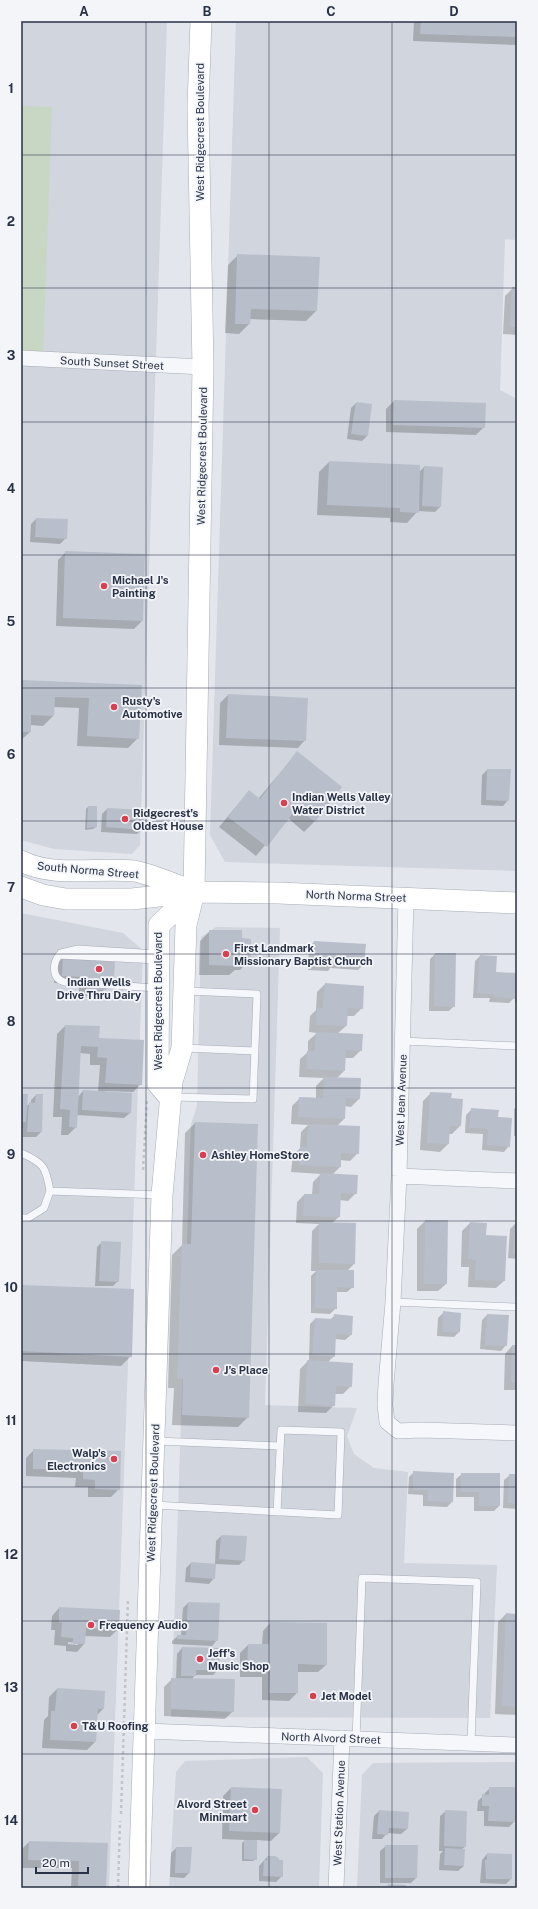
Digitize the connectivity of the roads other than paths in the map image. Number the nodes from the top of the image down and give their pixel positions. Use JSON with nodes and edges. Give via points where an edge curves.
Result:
{"nodes":[{"id":1,"x":202,"y":21,"type":"edge"},
{"id":2,"x":21,"y":358,"type":"edge"},
{"id":3,"x":203,"y":367,"type":"junction"},
{"id":4,"x":21,"y":861,"type":"edge"},
{"id":5,"x":21,"y":887,"type":"edge"},
{"id":6,"x":194,"y":892,"type":"junction"},
{"id":7,"x":406,"y":898,"type":"junction"},
{"id":8,"x":517,"y":903,"type":"edge"},
{"id":9,"x":159,"y":957,"type":"junction"},
{"id":10,"x":160,"y":988,"type":"junction"},
{"id":11,"x":184,"y":991,"type":"junction"},
{"id":12,"x":402,"y":1041,"type":"junction"},
{"id":13,"x":517,"y":1046,"type":"edge"},
{"id":14,"x":182,"y":1048,"type":"junction"},
{"id":15,"x":255,"y":1051,"type":"junction"},
{"id":16,"x":170,"y":1098,"type":"junction"},
{"id":17,"x":21,"y":1153,"type":"edge"},
{"id":18,"x":398,"y":1176,"type":"junction"},
{"id":19,"x":517,"y":1181,"type":"edge"},
{"id":20,"x":50,"y":1191,"type":"junction"},
{"id":21,"x":162,"y":1195,"type":"junction"},
{"id":22,"x":21,"y":1218,"type":"edge"},
{"id":23,"x":393,"y":1302,"type":"junction"},
{"id":24,"x":517,"y":1307,"type":"edge"},
{"id":25,"x":517,"y":1433,"type":"edge"},
{"id":26,"x":154,"y":1441,"type":"junction"},
{"id":27,"x":280,"y":1446,"type":"junction"},
{"id":28,"x":152,"y":1505,"type":"junction"},
{"id":29,"x":277,"y":1512,"type":"junction"},
{"id":30,"x":145,"y":1731,"type":"junction"},
{"id":31,"x":349,"y":1739,"type":"junction"},
{"id":32,"x":471,"y":1742,"type":"junction"},
{"id":33,"x":517,"y":1745,"type":"edge"},
{"id":34,"x":139,"y":1888,"type":"edge"},
{"id":35,"x":336,"y":1888,"type":"edge"}],
"edges":[{"from":1,"to":3,"type":"main road","name":"West Ridgecrest Boulevard","via":[[198,106]]},
{"from":2,"to":3,"type":"street","name":"South Sunset Street"},
{"from":3,"to":6,"type":"main road","name":"West Ridgecrest Boulevard"},
{"from":4,"to":6,"type":"main road","name":"South Norma Street","via":[[51,869],[135,872]]},
{"from":5,"to":6,"type":"main road","via":[[43,895],[66,899],[132,899]]},
{"from":6,"to":7,"type":"main road","name":"North Norma Street"},
{"from":6,"to":9,"type":"main road","name":"West Ridgecrest Boulevard","via":[[159,925]]},
{"from":6,"to":11,"type":"main road","name":"West Ridgecrest Boulevard","via":[[186,925]]},
{"from":7,"to":8,"type":"main road","name":"North Norma Street"},
{"from":7,"to":12,"type":"street","name":"West Jean Avenue"},
{"from":9,"to":10,"type":"main road","name":"West Ridgecrest Boulevard"},
{"from":9,"to":10,"type":"lane","via":[[68,950],[59,954],[54,969],[61,981]]},
{"from":10,"to":16,"type":"main road","name":"West Ridgecrest Boulevard","via":[[158,1084]]},
{"from":11,"to":14,"type":"main road","name":"West Ridgecrest Boulevard"},
{"from":11,"to":15,"type":"lane","via":[[257,994]]},
{"from":12,"to":13,"type":"lane"},
{"from":12,"to":18,"type":"street","name":"West Jean Avenue"},
{"from":14,"to":15,"type":"lane"},
{"from":14,"to":16,"type":"main road","name":"West Ridgecrest Boulevard"},
{"from":15,"to":16,"type":"lane","via":[[254,1100]]},
{"from":16,"to":21,"type":"main road","name":"West Ridgecrest Boulevard"},
{"from":17,"to":20,"type":"lane","via":[[36,1160],[47,1171]]},
{"from":18,"to":19,"type":"street"},
{"from":18,"to":23,"type":"street","name":"West Jean Avenue"},
{"from":20,"to":21,"type":"lane"},
{"from":20,"to":22,"type":"lane","via":[[44,1208],[28,1218]]},
{"from":21,"to":26,"type":"main road","name":"West Ridgecrest Boulevard"},
{"from":23,"to":24,"type":"lane"},
{"from":23,"to":25,"type":"street","name":"West Jean Avenue","via":[[386,1384],[387,1422],[398,1431]]},
{"from":26,"to":27,"type":"lane"},
{"from":26,"to":28,"type":"main road","name":"West Ridgecrest Boulevard"},
{"from":27,"to":29,"type":"lane"},
{"from":27,"to":29,"type":"lane","via":[[281,1430],[340,1432],[338,1515]]},
{"from":28,"to":29,"type":"lane"},
{"from":28,"to":30,"type":"main road","name":"West Ridgecrest Boulevard"},
{"from":30,"to":31,"type":"street","name":"North Alvord Street"},
{"from":30,"to":34,"type":"main road","name":"West Ridgecrest Boulevard"},
{"from":31,"to":32,"type":"street","name":"North Alvord Street"},
{"from":31,"to":32,"type":"lane","via":[[362,1578],[477,1582]]},
{"from":31,"to":35,"type":"street","name":"West Station Avenue"},
{"from":32,"to":33,"type":"street","name":"North Alvord Street"}]}
